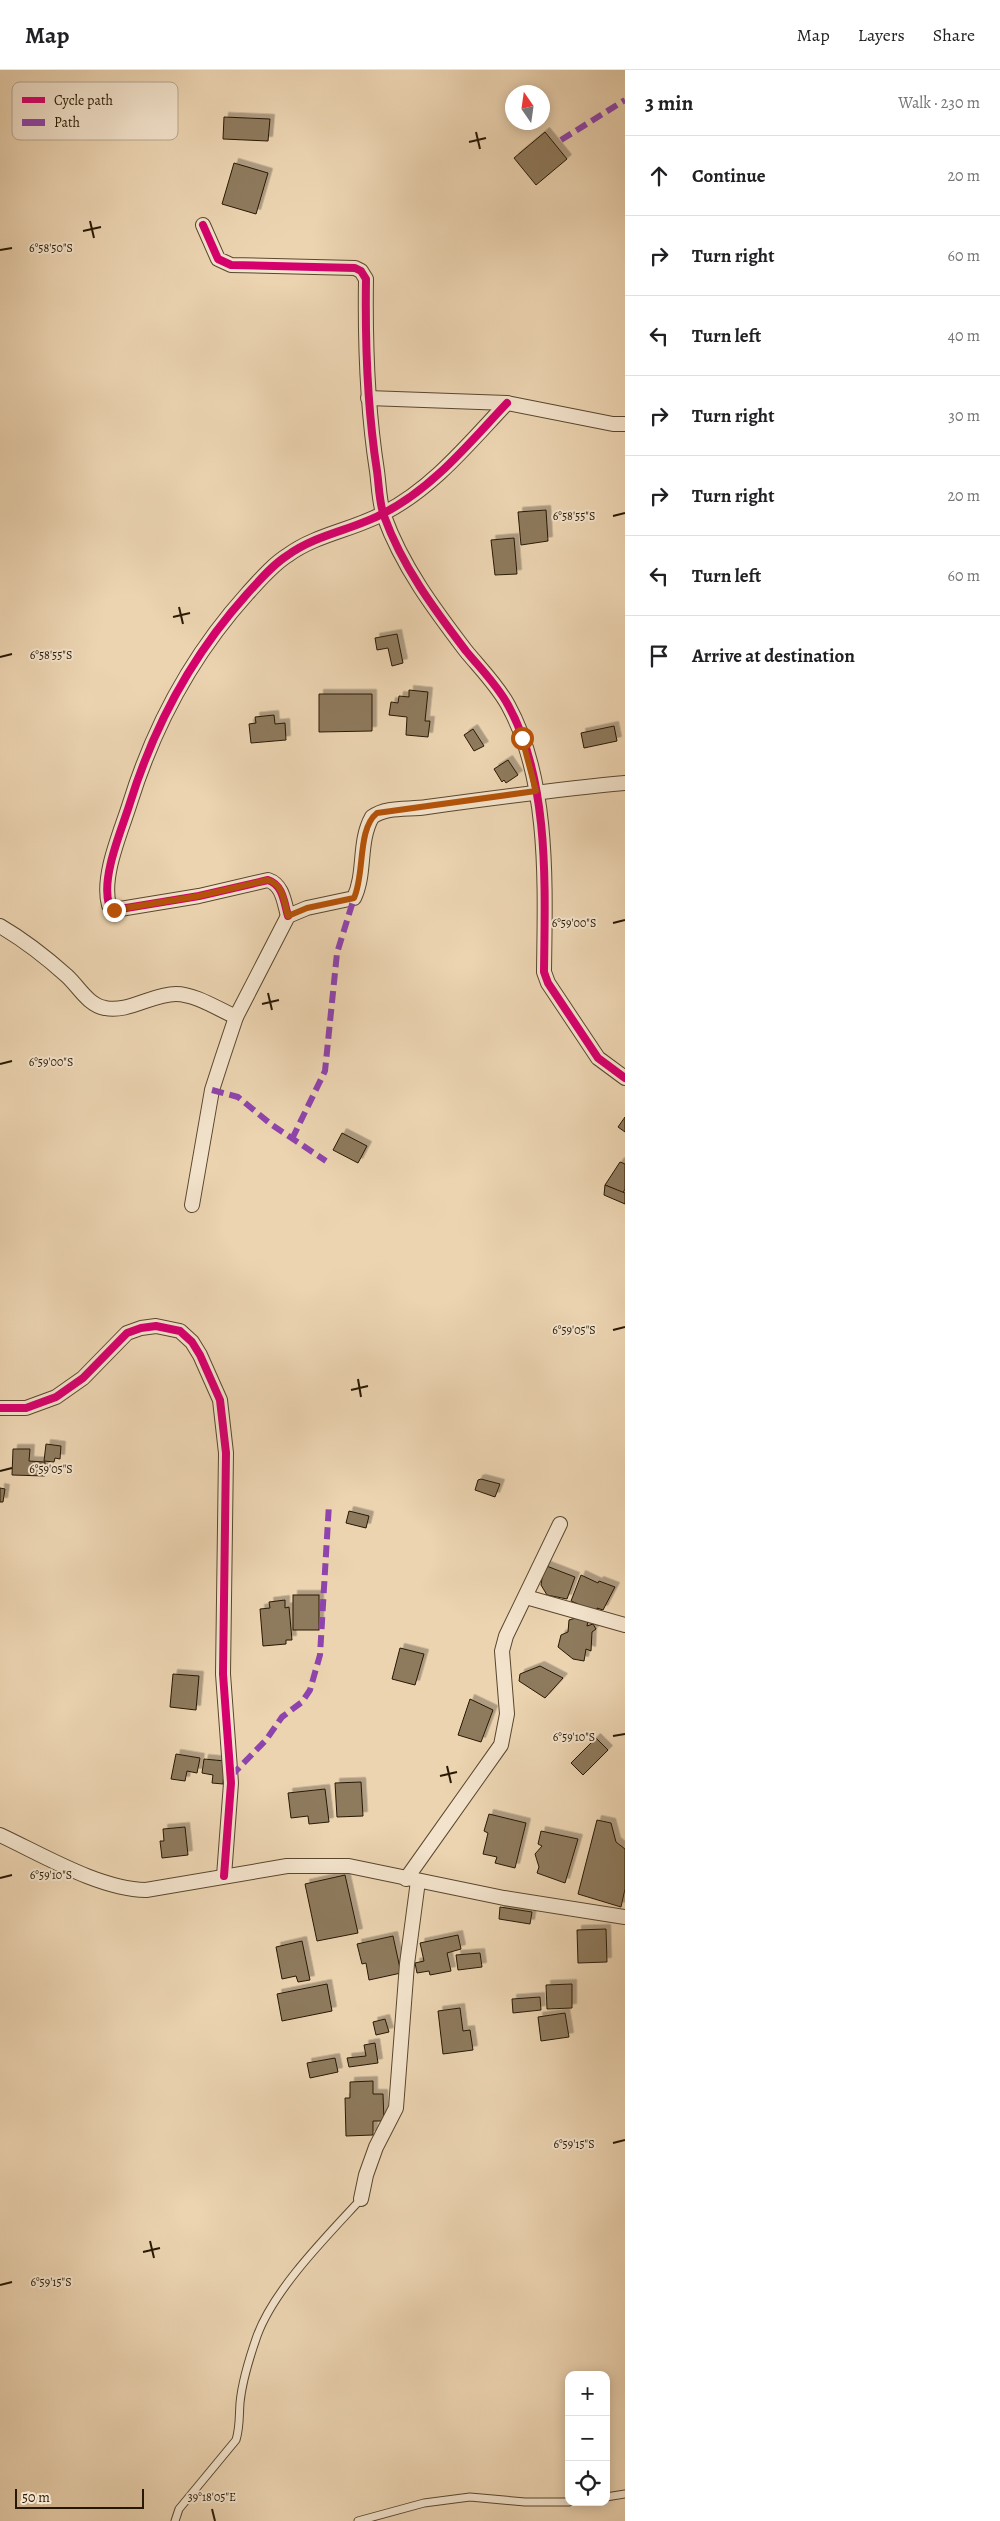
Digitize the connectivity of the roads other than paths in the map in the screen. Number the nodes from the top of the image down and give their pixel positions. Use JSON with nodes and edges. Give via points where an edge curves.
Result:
{"nodes":[{"id":1,"x":203,"y":224,"type":"dead end"},
{"id":2,"x":368,"y":398,"type":"junction"},
{"id":3,"x":507,"y":403,"type":"junction"},
{"id":4,"x":625,"y":424,"type":"edge"},
{"id":5,"x":383,"y":514,"type":"junction"},
{"id":6,"x":625,"y":783,"type":"edge"},
{"id":7,"x":536,"y":791,"type":"junction"},
{"id":8,"x":288,"y":916,"type":"junction"},
{"id":9,"x":0,"y":926,"type":"edge"},
{"id":10,"x":236,"y":1017,"type":"junction"},
{"id":11,"x":625,"y":1078,"type":"edge"},
{"id":12,"x":192,"y":1205,"type":"dead end"},
{"id":13,"x":0,"y":1408,"type":"edge"},
{"id":14,"x":560,"y":1524,"type":"dead end"},
{"id":15,"x":526,"y":1597,"type":"junction"},
{"id":16,"x":625,"y":1625,"type":"edge"},
{"id":17,"x":0,"y":1835,"type":"edge"},
{"id":18,"x":224,"y":1876,"type":"junction"},
{"id":19,"x":412,"y":1880,"type":"junction"},
{"id":20,"x":625,"y":1917,"type":"edge"},
{"id":21,"x":361,"y":2199,"type":"joint"},
{"id":22,"x":625,"y":2494,"type":"edge"},
{"id":23,"x":610,"y":2496,"type":"edge"},
{"id":24,"x":565,"y":2502,"type":"edge"},
{"id":25,"x":175,"y":2521,"type":"edge"},
{"id":26,"x":358,"y":2521,"type":"edge"}],
"edges":[{"from":1,"to":2,"type":"street","via":[[218,259],[231,266],[355,268],[361,271],[366,279]]},
{"from":2,"to":3,"type":"street"},
{"from":2,"to":5,"type":"street"},
{"from":3,"to":4,"type":"street"},
{"from":3,"to":5,"type":"street","via":[[436,476]]},
{"from":5,"to":7,"type":"street","via":[[406,565],[438,615],[507,704],[522,738]]},
{"from":5,"to":8,"type":"street","via":[[312,540],[286,556],[218,626],[184,678],[142,765],[106,883],[108,905],[114,910],[199,896],[268,880],[280,888]]},
{"from":6,"to":7,"type":"street"},
{"from":7,"to":8,"type":"street","via":[[377,813],[367,826],[354,898],[307,908]]},
{"from":7,"to":11,"type":"street","via":[[545,899],[544,972],[598,1058]]},
{"from":8,"to":10,"type":"street"},
{"from":9,"to":10,"type":"street","via":[[68,977],[91,1002],[104,1008],[117,1008],[174,994],[185,995]]},
{"from":10,"to":12,"type":"street","via":[[212,1090]]},
{"from":13,"to":18,"type":"street","via":[[26,1408],[56,1397],[83,1378],[127,1333],[141,1328],[156,1326],[180,1331],[200,1355],[220,1400],[226,1453],[223,1674],[231,1783]]},
{"from":14,"to":15,"type":"street"},
{"from":15,"to":16,"type":"street"},
{"from":15,"to":19,"type":"street","via":[[502,1651],[506,1714],[501,1745]]},
{"from":17,"to":18,"type":"street","via":[[126,1890],[146,1890]]},
{"from":18,"to":19,"type":"street","via":[[286,1866],[349,1866]]},
{"from":19,"to":20,"type":"street"},
{"from":19,"to":21,"type":"street","via":[[396,2108],[376,2148]]},
{"from":21,"to":25,"type":"lane","via":[[274,2303],[258,2335],[246,2373],[236,2440],[179,2508]]},
{"from":22,"to":23,"type":"lane"},
{"from":24,"to":26,"type":"lane","via":[[470,2497],[424,2503]]}]}
